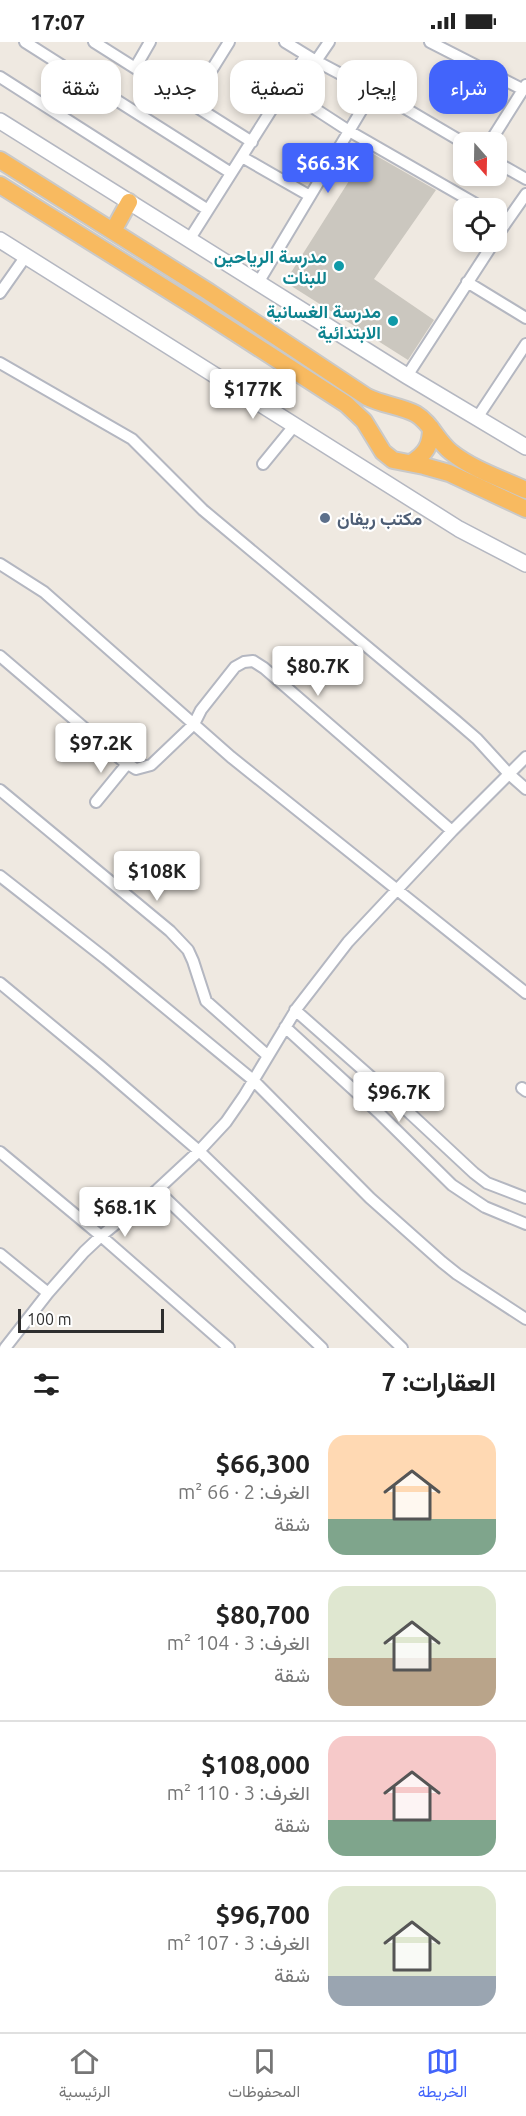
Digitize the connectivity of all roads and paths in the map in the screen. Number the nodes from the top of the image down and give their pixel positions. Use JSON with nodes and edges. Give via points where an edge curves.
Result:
{"nodes":[{"id":1,"x":25,"y":42,"type":"edge"},
{"id":2,"x":94,"y":42,"type":"edge"},
{"id":3,"x":150,"y":42,"type":"edge"},
{"id":4,"x":229,"y":42,"type":"edge"},
{"id":5,"x":285,"y":42,"type":"edge"},
{"id":6,"x":329,"y":42,"type":"edge"},
{"id":7,"x":430,"y":42,"type":"edge"},
{"id":8,"x":311,"y":58,"type":"junction"},
{"id":9,"x":140,"y":60,"type":"edge"},
{"id":10,"x":218,"y":60,"type":"edge"},
{"id":11,"x":133,"y":67,"type":"edge"},
{"id":12,"x":337,"y":72,"type":"edge"},
{"id":13,"x":0,"y":76,"type":"edge"},
{"id":14,"x":524,"y":87,"type":"edge"},
{"id":15,"x":208,"y":114,"type":"edge"},
{"id":16,"x":270,"y":114,"type":"edge"},
{"id":17,"x":323,"y":114,"type":"edge"},
{"id":18,"x":359,"y":114,"type":"edge"},
{"id":19,"x":414,"y":114,"type":"edge"},
{"id":20,"x":0,"y":121,"type":"edge"},
{"id":21,"x":349,"y":131,"type":"junction"},
{"id":22,"x":496,"y":132,"type":"edge"},
{"id":23,"x":453,"y":136,"type":"edge"},
{"id":24,"x":252,"y":142,"type":"junction"},
{"id":25,"x":242,"y":157,"type":"junction"},
{"id":26,"x":0,"y":160,"type":"edge"},
{"id":27,"x":507,"y":168,"type":"edge"},
{"id":28,"x":231,"y":173,"type":"junction"},
{"id":29,"x":526,"y":179,"type":"edge"},
{"id":30,"x":0,"y":185,"type":"edge"},
{"id":31,"x":526,"y":194,"type":"edge"},
{"id":32,"x":310,"y":196,"type":"junction"},
{"id":33,"x":466,"y":198,"type":"edge"},
{"id":34,"x":129,"y":202,"type":"junction"},
{"id":35,"x":208,"y":210,"type":"junction"},
{"id":36,"x":507,"y":214,"type":"edge"},
{"id":37,"x":113,"y":231,"type":"junction"},
{"id":38,"x":0,"y":240,"type":"edge"},
{"id":39,"x":189,"y":240,"type":"junction"},
{"id":40,"x":487,"y":252,"type":"edge"},
{"id":41,"x":26,"y":256,"type":"junction"},
{"id":42,"x":467,"y":282,"type":"junction"},
{"id":43,"x":258,"y":283,"type":"junction"},
{"id":44,"x":0,"y":292,"type":"edge"},
{"id":45,"x":526,"y":318,"type":"edge"},
{"id":46,"x":526,"y":344,"type":"edge"},
{"id":47,"x":0,"y":363,"type":"edge"},
{"id":48,"x":407,"y":376,"type":"junction"},
{"id":49,"x":402,"y":410,"type":"junction"},
{"id":50,"x":477,"y":418,"type":"junction"},
{"id":51,"x":294,"y":426,"type":"junction"},
{"id":52,"x":431,"y":428,"type":"junction"},
{"id":53,"x":377,"y":442,"type":"junction"},
{"id":54,"x":526,"y":447,"type":"edge"},
{"id":55,"x":411,"y":463,"type":"junction"},
{"id":56,"x":263,"y":464,"type":"dead end"},
{"id":57,"x":526,"y":490,"type":"edge"},
{"id":58,"x":526,"y":509,"type":"edge"},
{"id":59,"x":0,"y":564,"type":"edge"},
{"id":60,"x":526,"y":564,"type":"edge"},
{"id":61,"x":0,"y":656,"type":"edge"},
{"id":62,"x":194,"y":724,"type":"junction"},
{"id":63,"x":526,"y":757,"type":"edge"},
{"id":64,"x":127,"y":764,"type":"junction"},
{"id":65,"x":509,"y":774,"type":"junction"},
{"id":66,"x":526,"y":789,"type":"edge"},
{"id":67,"x":0,"y":790,"type":"edge"},
{"id":68,"x":96,"y":802,"type":"dead end"},
{"id":69,"x":452,"y":831,"type":"junction"},
{"id":70,"x":0,"y":876,"type":"edge"},
{"id":71,"x":397,"y":888,"type":"junction"},
{"id":72,"x":0,"y":983,"type":"edge"},
{"id":73,"x":526,"y":993,"type":"edge"},
{"id":74,"x":295,"y":1010,"type":"junction"},
{"id":75,"x":285,"y":1027,"type":"junction"},
{"id":76,"x":267,"y":1055,"type":"junction"},
{"id":77,"x":253,"y":1080,"type":"junction"},
{"id":78,"x":199,"y":1151,"type":"junction"},
{"id":79,"x":0,"y":1152,"type":"edge"},
{"id":80,"x":157,"y":1190,"type":"junction"},
{"id":81,"x":526,"y":1198,"type":"edge"},
{"id":82,"x":526,"y":1224,"type":"edge"},
{"id":83,"x":101,"y":1236,"type":"junction"},
{"id":84,"x":0,"y":1254,"type":"edge"},
{"id":85,"x":48,"y":1293,"type":"junction"},
{"id":86,"x":526,"y":1319,"type":"edge"},
{"id":87,"x":4,"y":1348,"type":"edge"},
{"id":88,"x":229,"y":1348,"type":"edge"},
{"id":89,"x":322,"y":1348,"type":"edge"},
{"id":90,"x":402,"y":1348,"type":"edge"}],
"edges":[{"from":1,"to":28,"type":"street"},
{"from":2,"to":11,"type":"street"},
{"from":3,"to":9,"type":"street"},
{"from":4,"to":10,"type":"street"},
{"from":5,"to":8,"type":"street"},
{"from":6,"to":8,"type":"street"},
{"from":7,"to":14,"type":"street"},
{"from":8,"to":12,"type":"street"},
{"from":13,"to":35,"type":"street"},
{"from":14,"to":22,"type":"street"},
{"from":15,"to":24,"type":"street"},
{"from":16,"to":24,"type":"street"},
{"from":17,"to":21,"type":"street"},
{"from":18,"to":21,"type":"street"},
{"from":19,"to":23,"type":"street"},
{"from":20,"to":34,"type":"main road"},
{"from":21,"to":32,"type":"street"},
{"from":21,"to":33,"type":"street"},
{"from":24,"to":25,"type":"street"},
{"from":25,"to":28,"type":"street"},
{"from":25,"to":32,"type":"street"},
{"from":26,"to":37,"type":"highway"},
{"from":27,"to":29,"type":"street"},
{"from":28,"to":35,"type":"street"},
{"from":30,"to":53,"type":"highway","via":[[346,404],[364,421]]},
{"from":31,"to":36,"type":"street"},
{"from":32,"to":43,"type":"street"},
{"from":34,"to":37,"type":"highway"},
{"from":34,"to":39,"type":"main road"},
{"from":35,"to":39,"type":"street"},
{"from":37,"to":49,"type":"highway","via":[[367,398]]},
{"from":38,"to":41,"type":"main road"},
{"from":39,"to":43,"type":"main road"},
{"from":40,"to":42,"type":"street"},
{"from":41,"to":44,"type":"street"},
{"from":41,"to":51,"type":"main road"},
{"from":42,"to":45,"type":"street"},
{"from":42,"to":48,"type":"street"},
{"from":43,"to":48,"type":"main road"},
{"from":46,"to":50,"type":"street"},
{"from":47,"to":65,"type":"street","via":[[132,439],[203,510],[470,733]]},
{"from":48,"to":50,"type":"main road"},
{"from":49,"to":52,"type":"highway","via":[[421,418]]},
{"from":49,"to":53,"type":"highway","via":[[380,423]]},
{"from":50,"to":54,"type":"main road"},
{"from":51,"to":56,"type":"street"},
{"from":51,"to":60,"type":"main road","via":[[459,529]]},
{"from":52,"to":55,"type":"highway","via":[[427,449]]},
{"from":52,"to":57,"type":"highway","via":[[457,457]]},
{"from":53,"to":55,"type":"highway","via":[[388,456]]},
{"from":55,"to":58,"type":"highway","via":[[455,476]]},
{"from":59,"to":62,"type":"street","via":[[44,592]]},
{"from":61,"to":64,"type":"street"},
{"from":62,"to":64,"type":"street","via":[[151,765],[136,769]]},
{"from":62,"to":69,"type":"street","via":[[229,673],[238,664],[253,661]]},
{"from":62,"to":71,"type":"street"},
{"from":63,"to":65,"type":"street"},
{"from":64,"to":68,"type":"street"},
{"from":65,"to":66,"type":"street"},
{"from":65,"to":69,"type":"street"},
{"from":67,"to":76,"type":"street","via":[[182,942],[194,961],[206,1001]]},
{"from":69,"to":71,"type":"street"},
{"from":70,"to":77,"type":"street"},
{"from":71,"to":73,"type":"street"},
{"from":71,"to":74,"type":"street"},
{"from":72,"to":78,"type":"street"},
{"from":74,"to":75,"type":"street"},
{"from":74,"to":81,"type":"street","via":[[474,1173]]},
{"from":75,"to":76,"type":"street"},
{"from":75,"to":82,"type":"street","via":[[452,1185],[485,1207]]},
{"from":76,"to":77,"type":"street"},
{"from":77,"to":78,"type":"street","via":[[226,1122]]},
{"from":77,"to":86,"type":"street","via":[[370,1198],[442,1262]]},
{"from":78,"to":80,"type":"street"},
{"from":78,"to":90,"type":"street"},
{"from":79,"to":83,"type":"street"},
{"from":80,"to":83,"type":"street"},
{"from":80,"to":89,"type":"street"},
{"from":83,"to":85,"type":"street"},
{"from":83,"to":88,"type":"street"},
{"from":84,"to":85,"type":"street"},
{"from":85,"to":87,"type":"street"}]}
